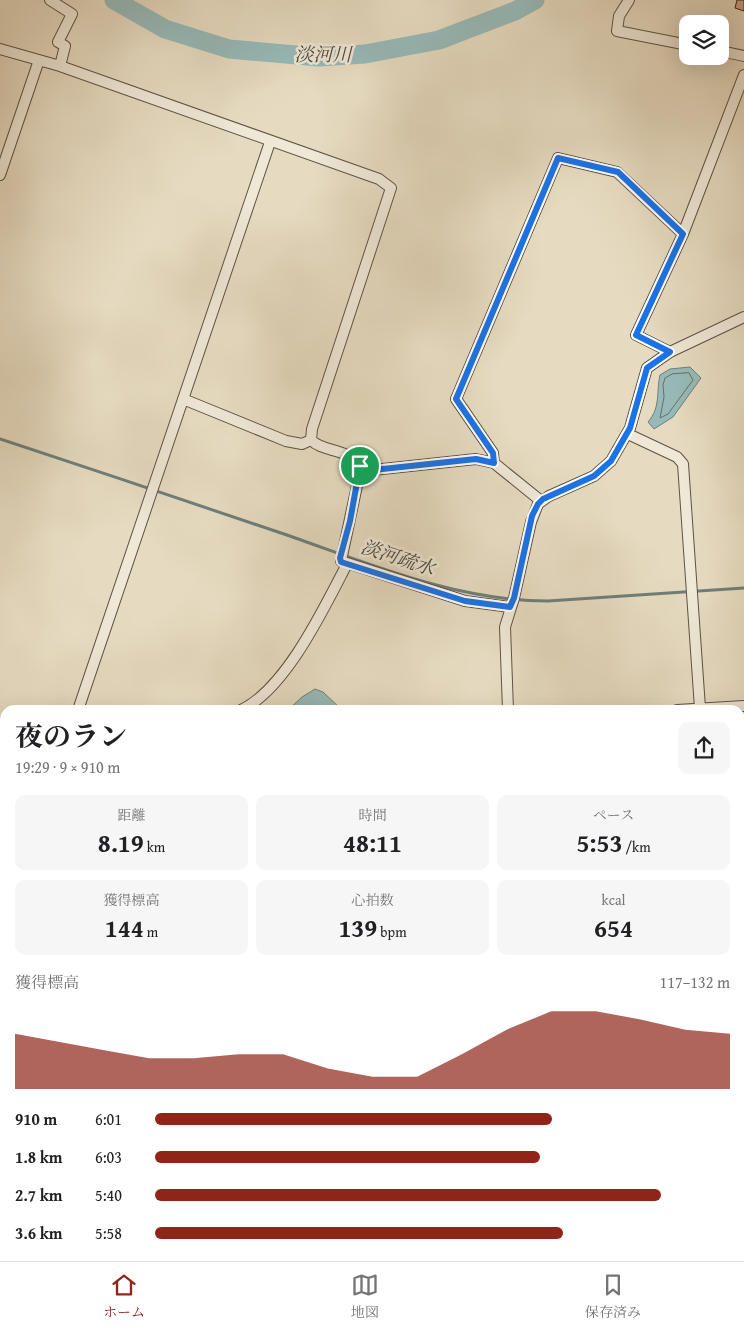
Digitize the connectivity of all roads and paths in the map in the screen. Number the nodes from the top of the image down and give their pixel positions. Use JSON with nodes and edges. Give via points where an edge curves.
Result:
{"nodes":[{"id":1,"x":50,"y":0,"type":"edge"},
{"id":2,"x":629,"y":0,"type":"edge"},
{"id":3,"x":679,"y":43,"type":"edge"},
{"id":4,"x":0,"y":49,"type":"edge"},
{"id":5,"x":729,"y":53,"type":"edge"},
{"id":6,"x":744,"y":56,"type":"edge"},
{"id":7,"x":39,"y":60,"type":"junction"},
{"id":8,"x":60,"y":66,"type":"junction"},
{"id":9,"x":744,"y":75,"type":"edge"},
{"id":10,"x":270,"y":142,"type":"junction"},
{"id":11,"x":0,"y":175,"type":"edge"},
{"id":12,"x":683,"y":234,"type":"junction"},
{"id":13,"x":744,"y":317,"type":"edge"},
{"id":14,"x":670,"y":352,"type":"junction"},
{"id":15,"x":183,"y":399,"type":"junction"},
{"id":16,"x":628,"y":434,"type":"junction"},
{"id":17,"x":311,"y":440,"type":"junction"},
{"id":18,"x":494,"y":463,"type":"junction"},
{"id":19,"x":360,"y":466,"type":"junction"},
{"id":20,"x":541,"y":500,"type":"junction"},
{"id":21,"x":343,"y":557,"type":"junction"},
{"id":22,"x":512,"y":602,"type":"junction"},
{"id":23,"x":80,"y":705,"type":"edge"},
{"id":24,"x":249,"y":705,"type":"edge"},
{"id":25,"x":508,"y":705,"type":"edge"},
{"id":26,"x":700,"y":705,"type":"edge"}],
"edges":[{"from":1,"to":8,"type":"street","via":[[72,14],[58,42],[65,46]]},
{"from":2,"to":3,"type":"street","via":[[619,16],[617,31]]},
{"from":4,"to":7,"type":"street"},
{"from":5,"to":6,"type":"street"},
{"from":7,"to":8,"type":"street"},
{"from":7,"to":11,"type":"street"},
{"from":8,"to":10,"type":"street"},
{"from":9,"to":12,"type":"street"},
{"from":10,"to":15,"type":"street"},
{"from":10,"to":17,"type":"street","via":[[379,179],[391,188]]},
{"from":12,"to":14,"type":"street","via":[[636,335]]},
{"from":12,"to":18,"type":"street","via":[[618,172],[558,158],[456,399],[493,453]]},
{"from":13,"to":14,"type":"street"},
{"from":14,"to":16,"type":"street","via":[[647,368]]},
{"from":15,"to":17,"type":"street","via":[[286,441],[302,444]]},
{"from":15,"to":23,"type":"street"},
{"from":16,"to":20,"type":"street","via":[[611,461],[594,476]]},
{"from":16,"to":26,"type":"street","via":[[682,462]]},
{"from":17,"to":19,"type":"street","via":[[344,454]]},
{"from":18,"to":19,"type":"street","via":[[476,459],[373,470]]},
{"from":18,"to":20,"type":"street"},
{"from":19,"to":21,"type":"street"},
{"from":20,"to":22,"type":"street","via":[[532,516]]},
{"from":21,"to":22,"type":"street","via":[[465,601]]},
{"from":21,"to":24,"type":"street","via":[[282,677]]},
{"from":22,"to":25,"type":"street","via":[[505,627]]}]}
